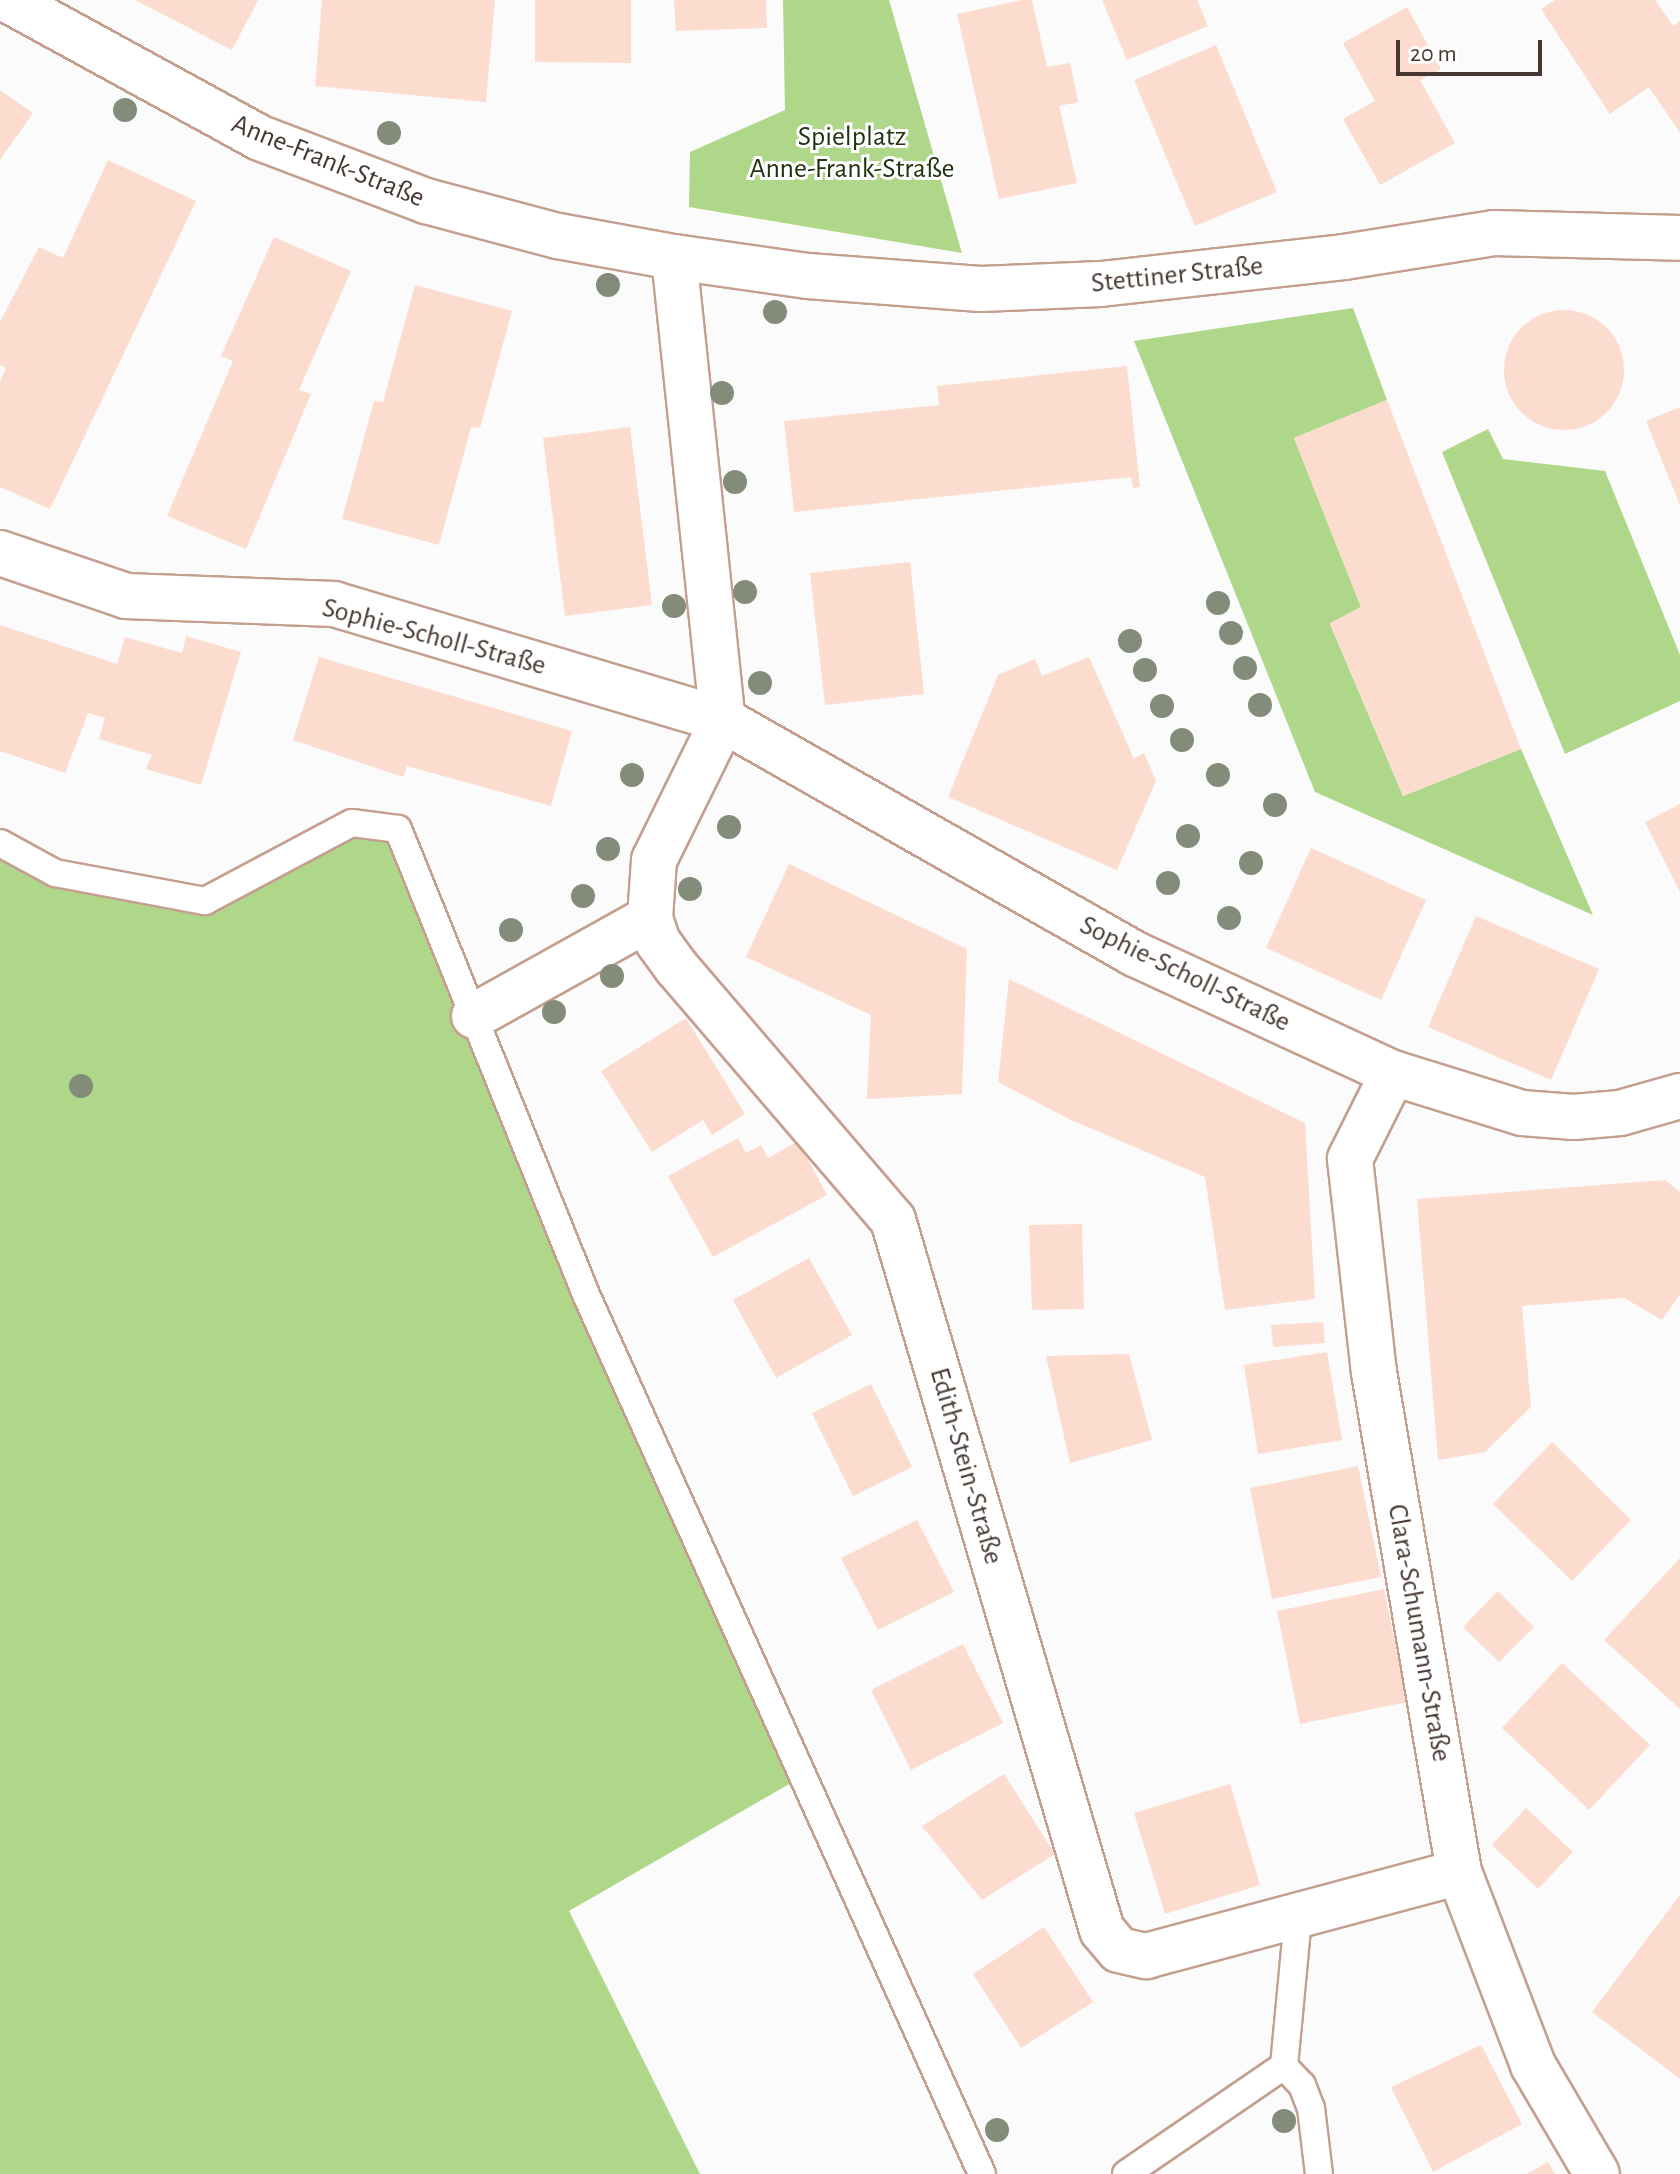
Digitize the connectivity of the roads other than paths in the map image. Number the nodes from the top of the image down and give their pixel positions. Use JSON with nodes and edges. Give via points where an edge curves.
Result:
{"nodes":[{"id":1,"x":8,"y":0,"type":"edge"},
{"id":2,"x":1680,"y":238,"type":"edge"},
{"id":3,"x":674,"y":257,"type":"junction"},
{"id":4,"x":0,"y":553,"type":"edge"},
{"id":5,"x":723,"y":720,"type":"junction"},
{"id":6,"x":0,"y":843,"type":"edge"},
{"id":7,"x":650,"y":918,"type":"junction"},
{"id":8,"x":474,"y":1016,"type":"junction"},
{"id":9,"x":1393,"y":1073,"type":"junction"},
{"id":10,"x":1680,"y":1096,"type":"edge"},
{"id":11,"x":1459,"y":1872,"type":"junction"},
{"id":12,"x":1298,"y":1917,"type":"junction"},
{"id":13,"x":1284,"y":2066,"type":"junction"},
{"id":14,"x":982,"y":2174,"type":"edge"},
{"id":15,"x":1126,"y":2174,"type":"edge"},
{"id":16,"x":1319,"y":2174,"type":"edge"},
{"id":17,"x":1597,"y":2174,"type":"edge"}],
"edges":[{"from":1,"to":3,"type":"street","name":"Anne-Frank-Straße","via":[[260,138],[426,201],[558,236]]},
{"from":2,"to":3,"type":"street","name":"Stettiner Straße","via":[[1494,233],[1344,257],[1101,284],[981,289],[808,276]]},
{"from":3,"to":5,"type":"street"},
{"from":4,"to":5,"type":"street","name":"Sophie-Scholl-Straße","via":[[126,596],[335,592]]},
{"from":5,"to":7,"type":"street","name":"Edith-Stein-Straße","via":[[654,860]]},
{"from":5,"to":9,"type":"street","name":"Sophie-Scholl-Straße","via":[[1135,954]]},
{"from":6,"to":8,"type":"lane","via":[[55,873],[205,901],[352,823],[398,829]]},
{"from":7,"to":8,"type":"street"},
{"from":7,"to":12,"type":"street","name":"Edith-Stein-Straße","via":[[658,942],[677,968],[893,1220],[1102,1930],[1119,1950],[1146,1956]]},
{"from":8,"to":14,"type":"lane","via":[[584,1290]]},
{"from":9,"to":10,"type":"street","name":"Sophie-Scholl-Straße","via":[[1522,1113],[1620,1113]]},
{"from":9,"to":11,"type":"street","name":"Clara-Schumann-Straße","via":[[1350,1159],[1374,1372]]},
{"from":11,"to":12,"type":"street","name":"Edith-Stein-Straße"},
{"from":11,"to":17,"type":"street","name":"Clara-Schumann-Straße","via":[[1533,2065]]},
{"from":12,"to":13,"type":"lane"},
{"from":13,"to":15,"type":"lane"},
{"from":13,"to":16,"type":"lane","via":[[1302,2085],[1311,2108]]}]}
